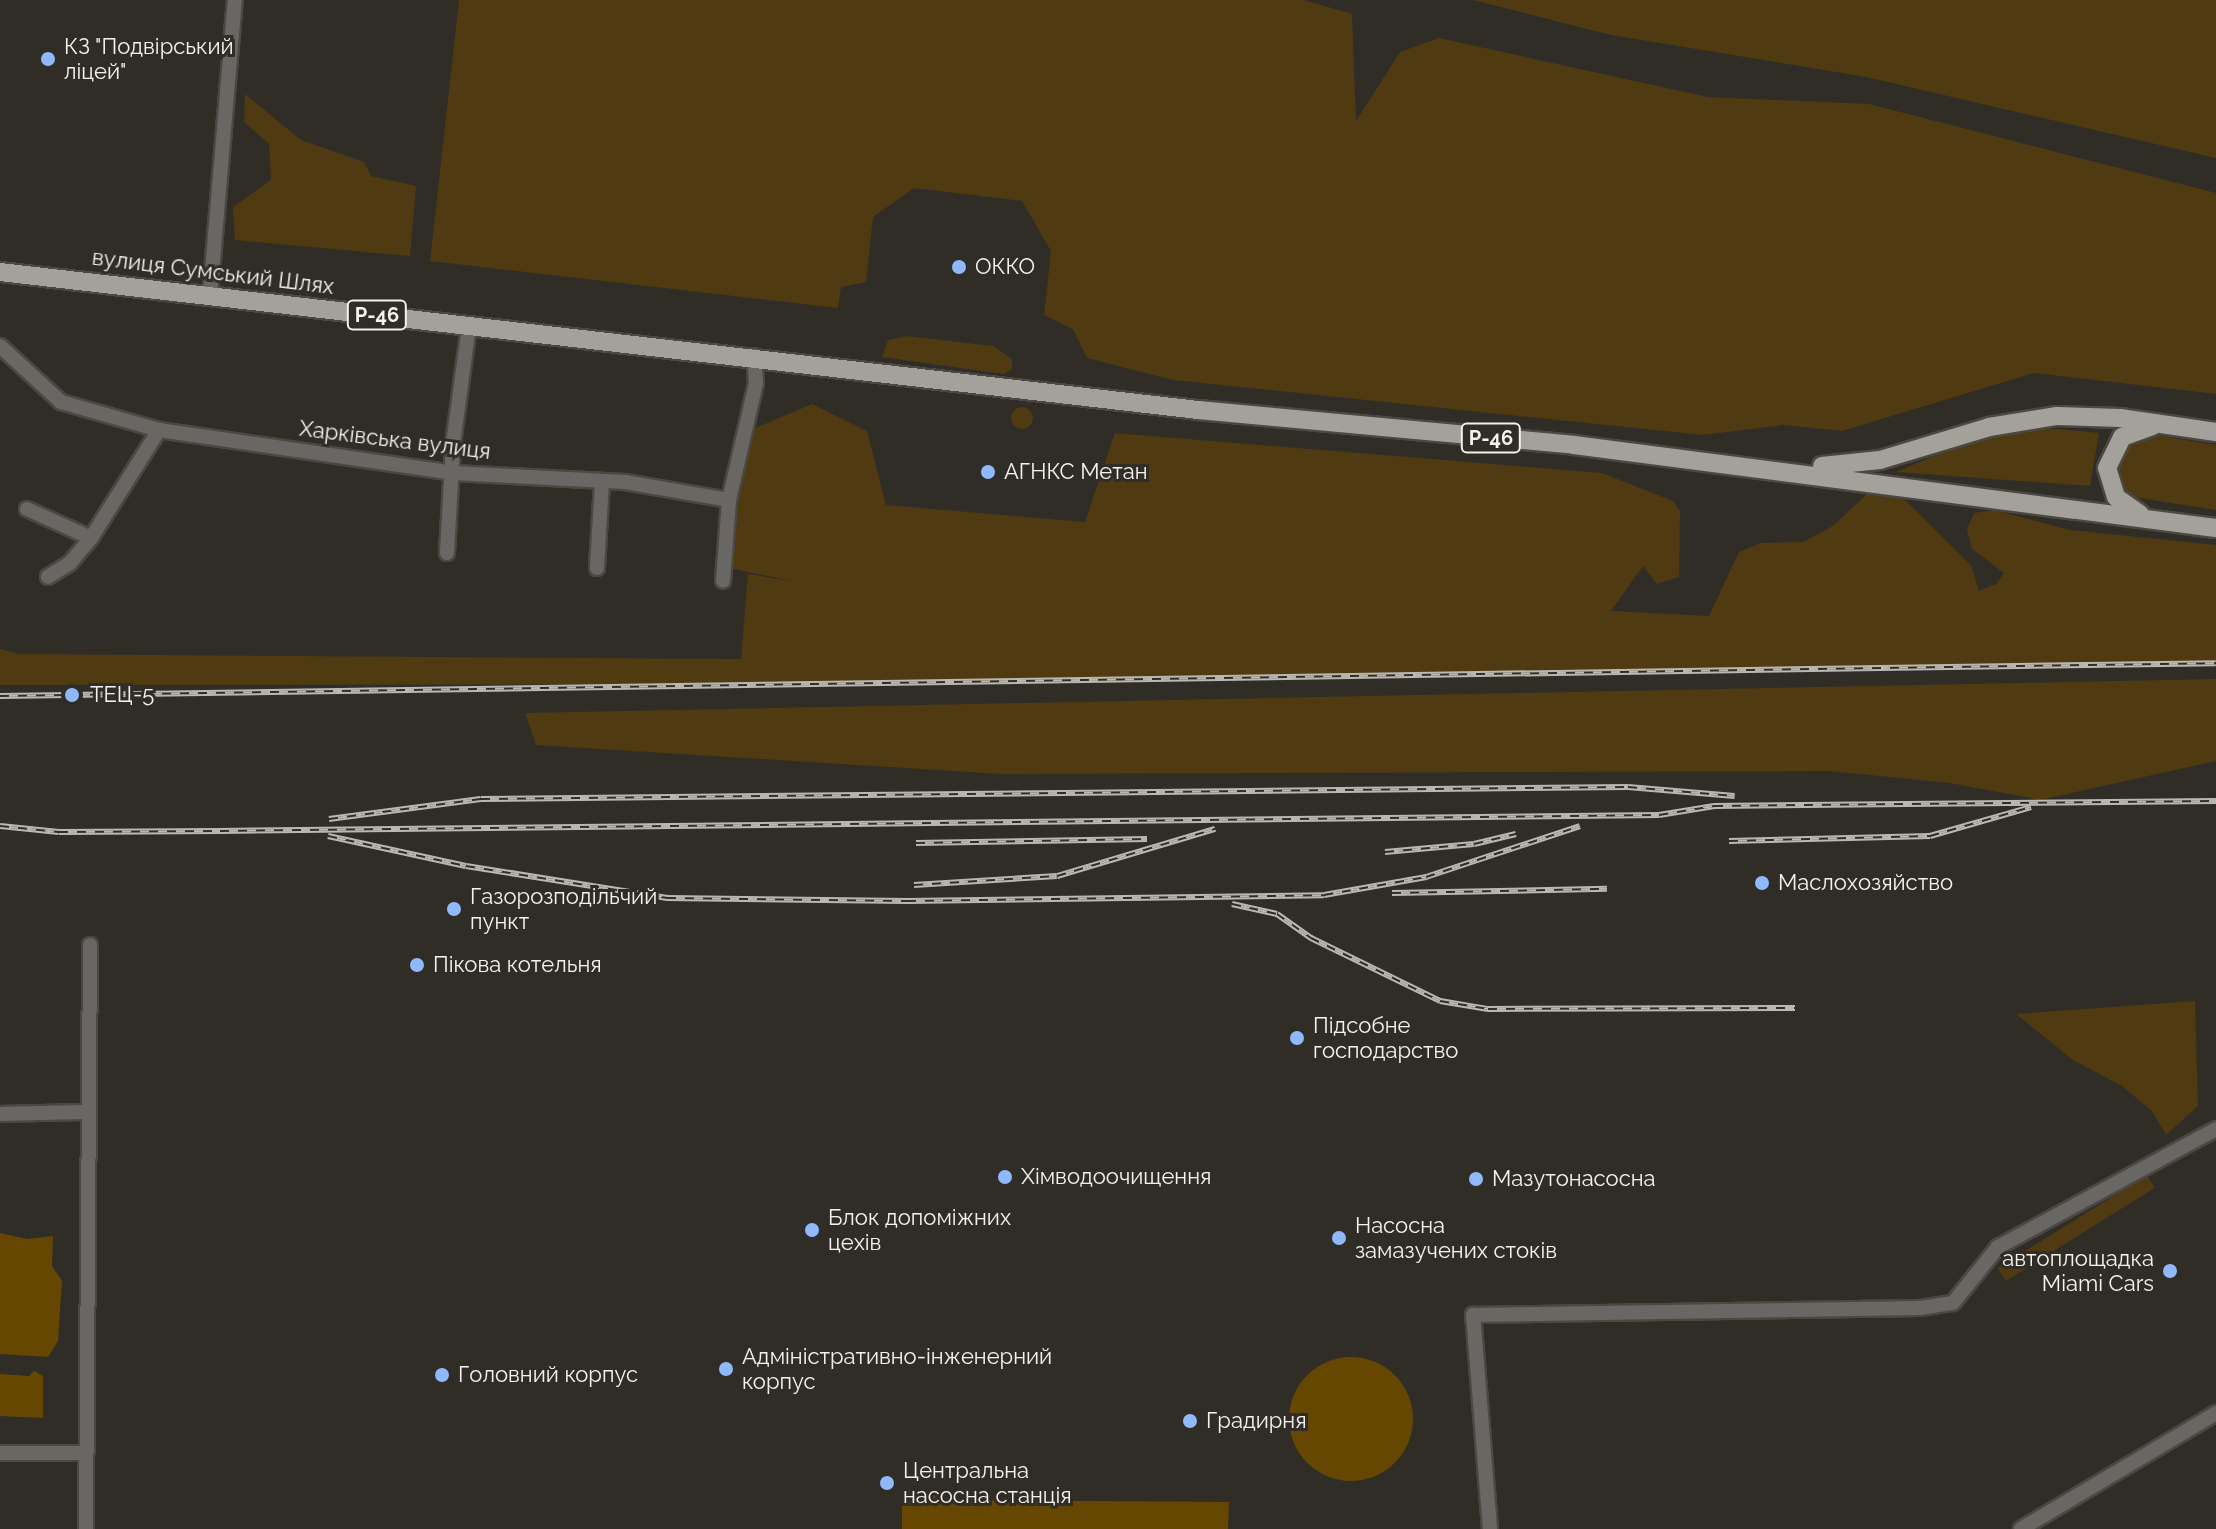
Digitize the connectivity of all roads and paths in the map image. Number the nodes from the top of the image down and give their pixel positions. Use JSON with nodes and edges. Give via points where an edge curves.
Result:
{"nodes":[{"id":1,"x":235,"y":0,"type":"edge"},
{"id":2,"x":0,"y":272,"type":"edge"},
{"id":3,"x":210,"y":296,"type":"junction"},
{"id":4,"x":469,"y":326,"type":"junction"},
{"id":5,"x":0,"y":346,"type":"edge"},
{"id":6,"x":754,"y":356,"type":"junction"},
{"id":7,"x":2168,"y":425,"type":"junction"},
{"id":8,"x":159,"y":430,"type":"junction"},
{"id":9,"x":2216,"y":432,"type":"edge"},
{"id":10,"x":1781,"y":469,"type":"junction"},
{"id":11,"x":454,"y":473,"type":"junction"},
{"id":12,"x":602,"y":481,"type":"junction"},
{"id":13,"x":729,"y":500,"type":"junction"},
{"id":14,"x":27,"y":509,"type":"dead end"},
{"id":15,"x":2160,"y":521,"type":"junction"},
{"id":16,"x":2216,"y":528,"type":"edge"},
{"id":17,"x":91,"y":538,"type":"junction"},
{"id":18,"x":447,"y":553,"type":"dead end"},
{"id":19,"x":597,"y":568,"type":"dead end"},
{"id":20,"x":48,"y":577,"type":"dead end"},
{"id":21,"x":723,"y":581,"type":"dead end"},
{"id":22,"x":90,"y":945,"type":"dead end"},
{"id":23,"x":87,"y":1112,"type":"junction"},
{"id":24,"x":0,"y":1114,"type":"edge"},
{"id":25,"x":2216,"y":1129,"type":"edge"},
{"id":26,"x":2216,"y":1413,"type":"edge"},
{"id":27,"x":0,"y":1453,"type":"edge"},
{"id":28,"x":84,"y":1453,"type":"junction"},
{"id":29,"x":86,"y":1529,"type":"edge"},
{"id":30,"x":1490,"y":1529,"type":"edge"},
{"id":31,"x":2021,"y":1529,"type":"edge"}],
"edges":[{"from":1,"to":3,"type":"street"},
{"from":2,"to":3,"type":"main road","name":"вулиця Сумський Шлях","number":"Р-46"},
{"from":3,"to":4,"type":"main road","name":"вулиця Сумський Шлях","number":"Р-46"},
{"from":4,"to":6,"type":"main road","name":"вулиця Сумський Шлях","number":"Р-46"},
{"from":4,"to":11,"type":"street"},
{"from":5,"to":8,"type":"street","name":"Харківська вулиця","via":[[61,402]]},
{"from":6,"to":10,"type":"main road","number":"Р-46","via":[[1199,410]]},
{"from":6,"to":13,"type":"street","via":[[756,383]]},
{"from":7,"to":9,"type":"main road","number":"Р-46"},
{"from":7,"to":10,"type":"main road","number":"Р-46","via":[[2040,417],[1880,460]]},
{"from":7,"to":15,"type":"main road","via":[[2122,437],[2107,468],[2110,488],[2123,504]]},
{"from":8,"to":11,"type":"street","name":"Харківська вулиця"},
{"from":8,"to":17,"type":"street"},
{"from":10,"to":15,"type":"main road","number":"Р-46"},
{"from":11,"to":12,"type":"street","name":"Харківська вулиця"},
{"from":11,"to":18,"type":"street"},
{"from":12,"to":13,"type":"street","name":"Харківська вулиця"},
{"from":12,"to":19,"type":"street"},
{"from":13,"to":21,"type":"street"},
{"from":14,"to":17,"type":"street"},
{"from":15,"to":16,"type":"main road","number":"Р-46"},
{"from":17,"to":20,"type":"street","via":[[70,563]]},
{"from":22,"to":23,"type":"street"},
{"from":23,"to":24,"type":"street"},
{"from":23,"to":28,"type":"street"},
{"from":25,"to":30,"type":"street","via":[[1998,1247],[1953,1303],[1920,1308],[1473,1315]]},
{"from":26,"to":31,"type":"street"},
{"from":27,"to":28,"type":"street"},
{"from":28,"to":29,"type":"street"}]}
